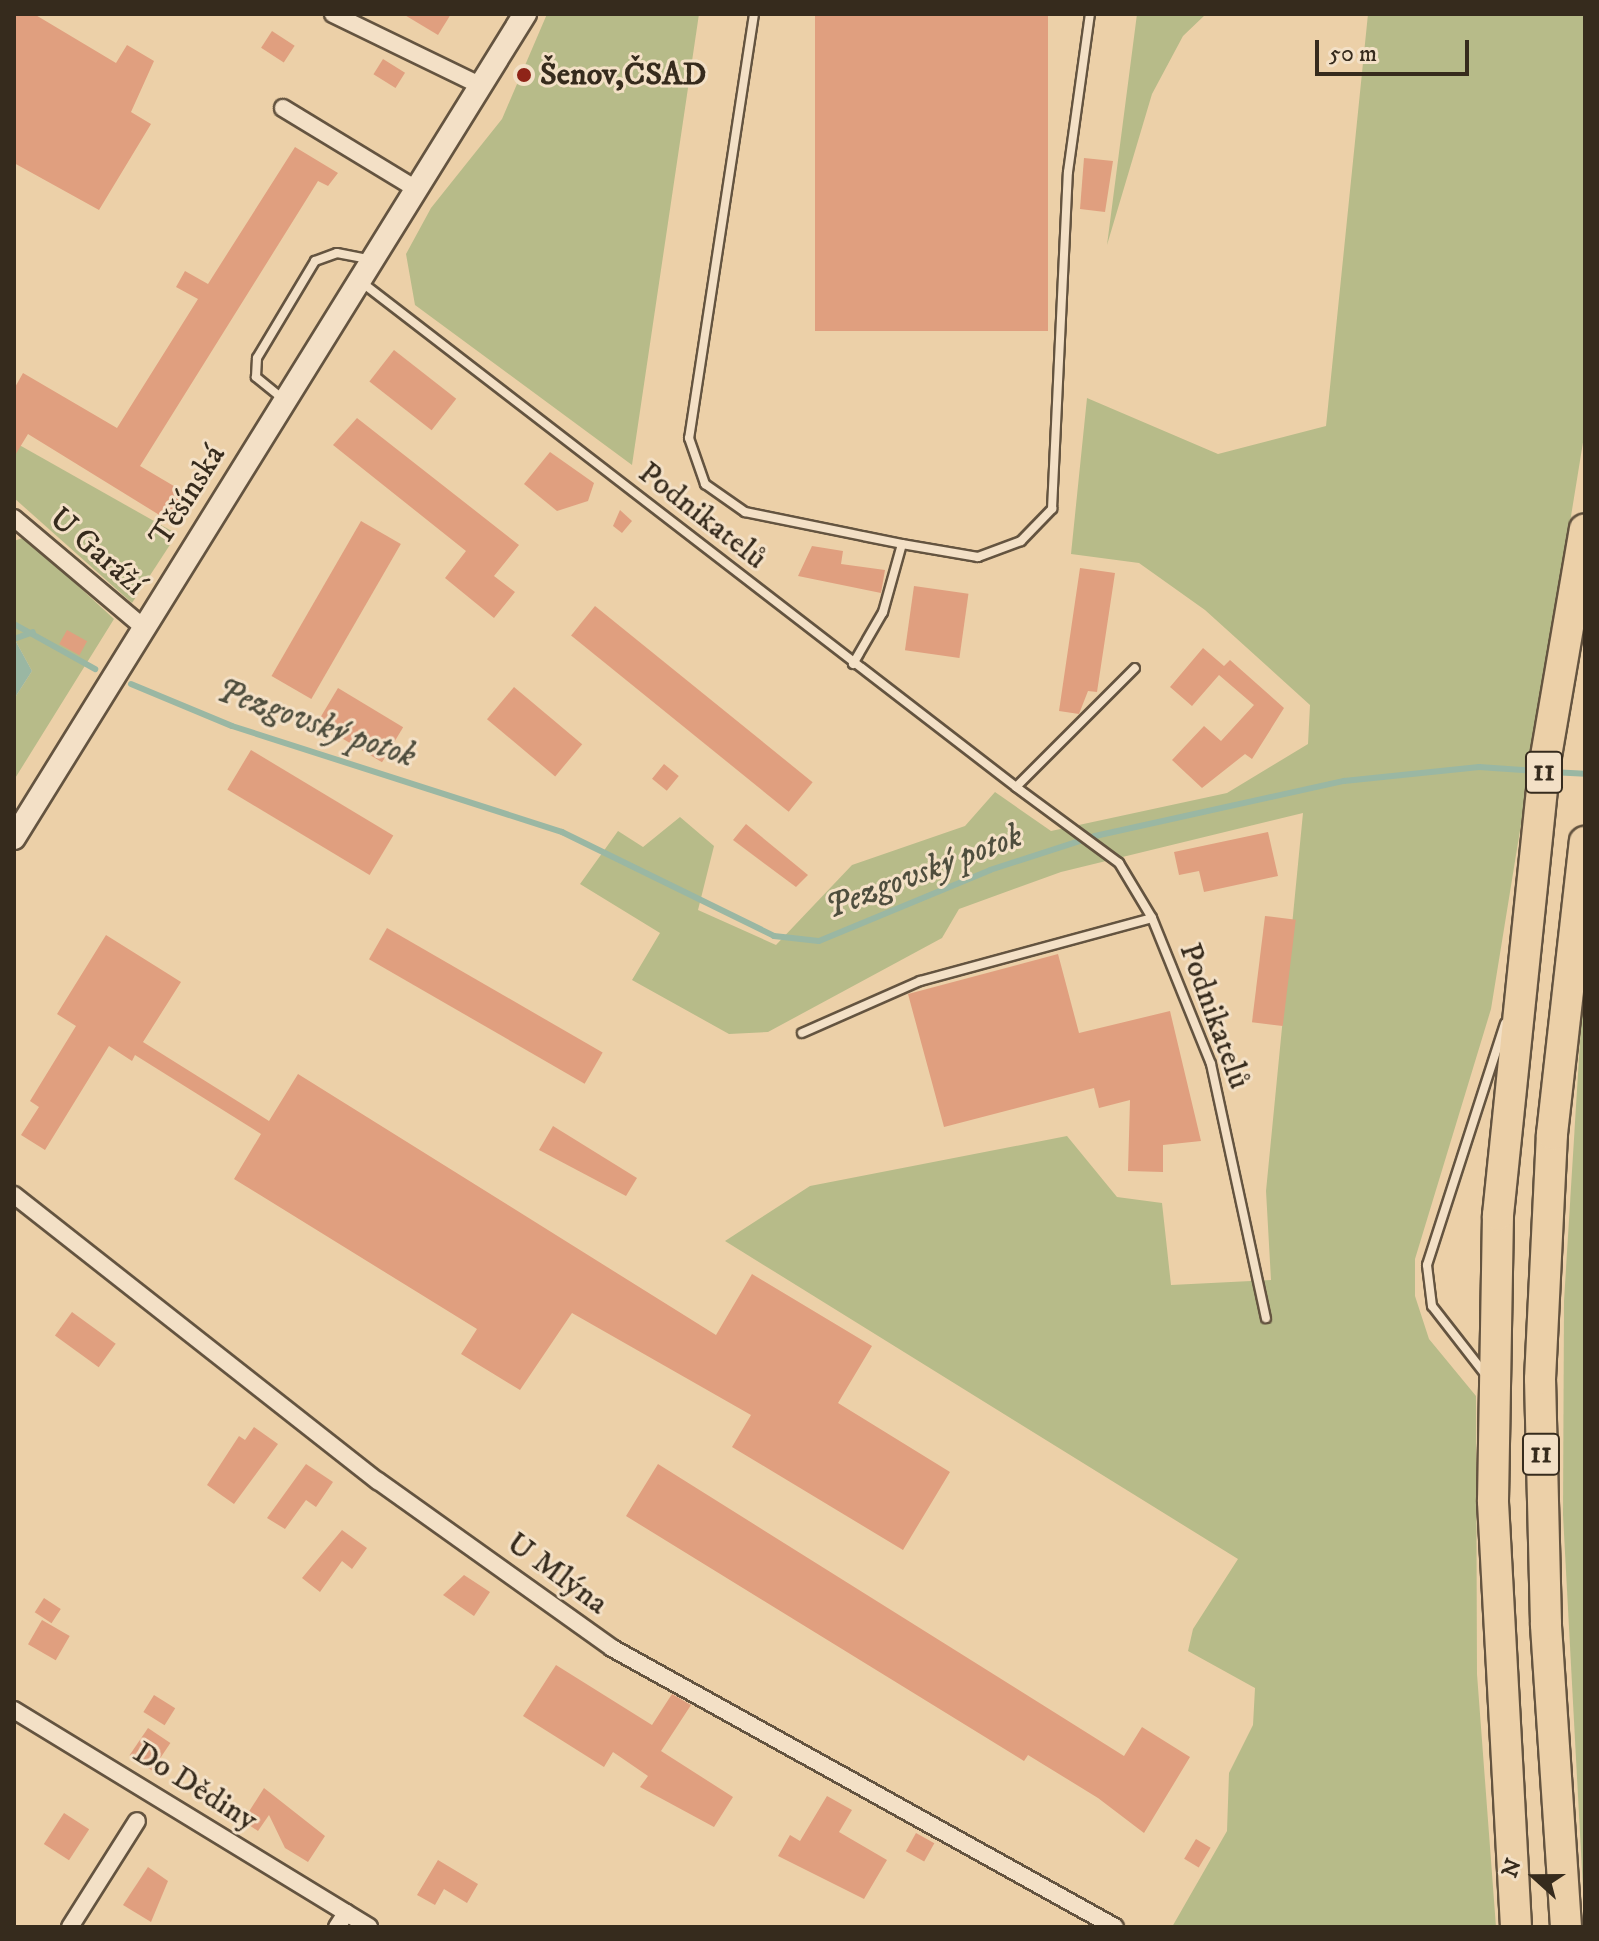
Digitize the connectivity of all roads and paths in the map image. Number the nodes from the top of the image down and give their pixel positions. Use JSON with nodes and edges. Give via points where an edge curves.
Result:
{"nodes":[{"id":1,"x":333,"y":14,"type":"edge"},
{"id":2,"x":525,"y":14,"type":"edge"},
{"id":3,"x":754,"y":14,"type":"edge"},
{"id":4,"x":1090,"y":14,"type":"edge"},
{"id":5,"x":481,"y":86,"type":"junction"},
{"id":6,"x":283,"y":108,"type":"dead end"},
{"id":7,"x":418,"y":190,"type":"junction"},
{"id":8,"x":373,"y":261,"type":"junction"},
{"id":9,"x":360,"y":281,"type":"junction"},
{"id":10,"x":285,"y":400,"type":"junction"},
{"id":11,"x":14,"y":518,"type":"edge"},
{"id":12,"x":1585,"y":529,"type":"edge"},
{"id":13,"x":902,"y":544,"type":"junction"},
{"id":14,"x":144,"y":628,"type":"junction"},
{"id":15,"x":853,"y":664,"type":"junction"},
{"id":16,"x":1135,"y":668,"type":"dead end"},
{"id":17,"x":1016,"y":787,"type":"junction"},
{"id":18,"x":14,"y":838,"type":"edge"},
{"id":19,"x":1585,"y":842,"type":"edge"},
{"id":20,"x":1152,"y":918,"type":"junction"},
{"id":21,"x":1517,"y":984,"type":"junction"},
{"id":22,"x":802,"y":1033,"type":"dead end"},
{"id":23,"x":14,"y":1195,"type":"edge"},
{"id":24,"x":1266,"y":1318,"type":"dead end"},
{"id":25,"x":1493,"y":1384,"type":"junction"},
{"id":26,"x":14,"y":1710,"type":"edge"},
{"id":27,"x":137,"y":1821,"type":"dead end"},
{"id":28,"x":342,"y":1920,"type":"edge"},
{"id":29,"x":70,"y":1927,"type":"edge"},
{"id":30,"x":369,"y":1927,"type":"edge"},
{"id":31,"x":1115,"y":1927,"type":"edge"},
{"id":32,"x":1516,"y":1927,"type":"edge"},
{"id":33,"x":1566,"y":1927,"type":"edge"}],
"edges":[{"from":1,"to":5,"type":"street"},
{"from":2,"to":5,"type":"main road","name":"Těšínská"},
{"from":3,"to":13,"type":"lane","via":[[689,438],[705,484],[745,512]]},
{"from":4,"to":13,"type":"lane","via":[[1068,172],[1052,509],[1021,541],[978,557]]},
{"from":5,"to":7,"type":"main road","name":"Těšínská"},
{"from":6,"to":7,"type":"street"},
{"from":7,"to":8,"type":"main road","name":"Těšínská"},
{"from":8,"to":9,"type":"main road","name":"Těšínská"},
{"from":8,"to":10,"type":"lane","via":[[337,253],[315,261],[257,358],[256,377]]},
{"from":9,"to":10,"type":"main road","name":"Těšínská"},
{"from":9,"to":15,"type":"lane","name":"Podnikatelů"},
{"from":10,"to":14,"type":"main road","name":"Těšínská"},
{"from":11,"to":14,"type":"street","name":"U Garáží"},
{"from":12,"to":21,"type":"highway","number":"11"},
{"from":13,"to":15,"type":"lane","via":[[883,612]]},
{"from":14,"to":18,"type":"main road","name":"Těšínská"},
{"from":15,"to":17,"type":"lane","name":"Podnikatelů"},
{"from":16,"to":17,"type":"lane"},
{"from":17,"to":20,"type":"lane","name":"Podnikatelů","via":[[1119,863]]},
{"from":19,"to":33,"type":"highway","number":"11","via":[[1552,1134],[1540,1379],[1546,1624]]},
{"from":20,"to":22,"type":"lane","via":[[920,981]]},
{"from":20,"to":24,"type":"lane","name":"Podnikatelů","via":[[1211,1064]]},
{"from":21,"to":25,"type":"highway","number":"11","via":[[1498,1215]]},
{"from":21,"to":25,"type":"lane","via":[[1427,1265],[1432,1306]]},
{"from":23,"to":31,"type":"street","name":"U Mlýna","via":[[378,1481],[612,1648]]},
{"from":25,"to":32,"type":"highway","number":"11","via":[[1496,1624]]},
{"from":26,"to":28,"type":"street","name":"Do Dědiny"},
{"from":27,"to":29,"type":"street","name":"Do Dědiny"},
{"from":28,"to":30,"type":"street","name":"Do Dědiny"}]}
